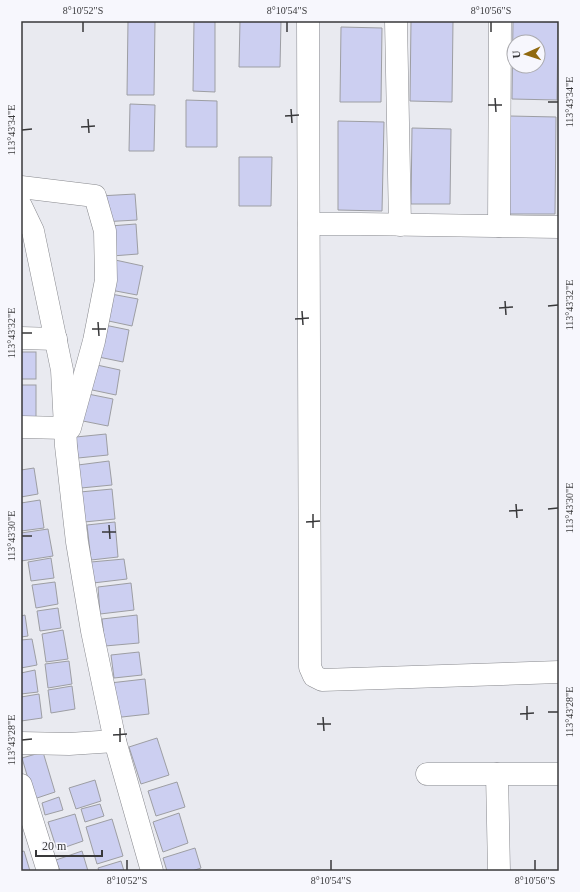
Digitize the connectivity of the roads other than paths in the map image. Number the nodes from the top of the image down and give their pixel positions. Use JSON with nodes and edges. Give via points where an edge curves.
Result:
{"nodes":[{"id":1,"x":308,"y":21,"type":"edge"},
{"id":2,"x":396,"y":21,"type":"edge"},
{"id":3,"x":500,"y":21,"type":"edge"},
{"id":4,"x":21,"y":187,"type":"edge"},
{"id":5,"x":21,"y":206,"type":"edge"},
{"id":6,"x":309,"y":224,"type":"junction"},
{"id":7,"x":400,"y":225,"type":"junction"},
{"id":8,"x":498,"y":226,"type":"junction"},
{"id":9,"x":559,"y":227,"type":"edge"},
{"id":10,"x":27,"y":231,"type":"edge"},
{"id":11,"x":21,"y":338,"type":"edge"},
{"id":12,"x":56,"y":339,"type":"junction"},
{"id":13,"x":21,"y":427,"type":"edge"},
{"id":14,"x":65,"y":437,"type":"junction"},
{"id":15,"x":559,"y":672,"type":"edge"},
{"id":16,"x":115,"y":741,"type":"junction"},
{"id":17,"x":21,"y":743,"type":"edge"},
{"id":18,"x":427,"y":774,"type":"dead end"},
{"id":19,"x":497,"y":774,"type":"junction"},
{"id":20,"x":559,"y":774,"type":"edge"},
{"id":21,"x":21,"y":785,"type":"edge"},
{"id":22,"x":48,"y":871,"type":"edge"},
{"id":23,"x":152,"y":871,"type":"edge"},
{"id":24,"x":498,"y":871,"type":"edge"}],
"edges":[{"from":1,"to":6,"type":"street"},
{"from":2,"to":7,"type":"street"},
{"from":3,"to":8,"type":"street"},
{"from":4,"to":14,"type":"street","via":[[95,196],[105,230],[106,280],[94,340]]},
{"from":5,"to":10,"type":"street"},
{"from":6,"to":7,"type":"street"},
{"from":6,"to":15,"type":"street","via":[[309,658],[314,676],[322,680]]},
{"from":7,"to":8,"type":"street"},
{"from":8,"to":9,"type":"street"},
{"from":10,"to":12,"type":"street"},
{"from":11,"to":12,"type":"street"},
{"from":12,"to":14,"type":"street","via":[[62,370]]},
{"from":13,"to":14,"type":"street"},
{"from":14,"to":16,"type":"street","via":[[78,550]]},
{"from":16,"to":17,"type":"street","via":[[69,744]]},
{"from":16,"to":23,"type":"street"},
{"from":18,"to":19,"type":"street"},
{"from":19,"to":20,"type":"street"},
{"from":19,"to":24,"type":"street"},
{"from":21,"to":22,"type":"street"}]}
